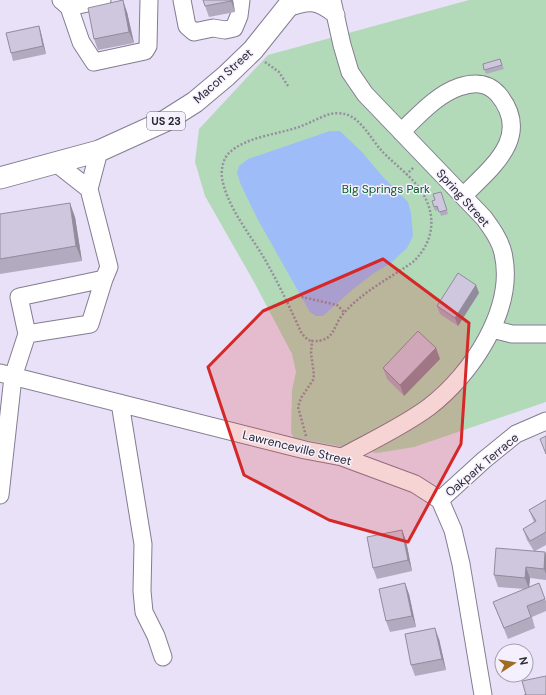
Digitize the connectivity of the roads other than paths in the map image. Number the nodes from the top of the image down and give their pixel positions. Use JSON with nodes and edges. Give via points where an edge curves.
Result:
{"nodes":[{"id":1,"x":102,"y":0,"type":"edge"},
{"id":2,"x":149,"y":0,"type":"edge"},
{"id":3,"x":182,"y":0,"type":"edge"},
{"id":4,"x":241,"y":0,"type":"edge"},
{"id":5,"x":291,"y":2,"type":"edge"},
{"id":6,"x":65,"y":4,"type":"edge"},
{"id":7,"x":334,"y":8,"type":"edge"},
{"id":8,"x":401,"y":132,"type":"junction"},
{"id":9,"x":99,"y":151,"type":"junction"},
{"id":10,"x":56,"y":163,"type":"junction"},
{"id":11,"x":0,"y":178,"type":"edge"},
{"id":12,"x":89,"y":189,"type":"junction"},
{"id":13,"x":463,"y":196,"type":"junction"},
{"id":14,"x":104,"y":279,"type":"junction"},
{"id":15,"x":492,"y":329,"type":"junction"},
{"id":16,"x":27,"y":334,"type":"junction"},
{"id":17,"x":546,"y":334,"type":"edge"},
{"id":18,"x":7,"y":375,"type":"edge"},
{"id":19,"x":120,"y":403,"type":"junction"},
{"id":20,"x":546,"y":421,"type":"edge"},
{"id":21,"x":342,"y":457,"type":"junction"},
{"id":22,"x":0,"y":495,"type":"edge"},
{"id":23,"x":440,"y":500,"type":"junction"},
{"id":24,"x":163,"y":657,"type":"dead end"},
{"id":25,"x":482,"y":695,"type":"edge"}],
"edges":[{"from":1,"to":6,"type":"street"},
{"from":2,"to":6,"type":"street","via":[[148,46],[145,51],[94,62],[81,42]]},
{"from":3,"to":4,"type":"street","via":[[187,26],[194,32],[213,28],[234,28],[240,16]]},
{"from":5,"to":7,"type":"street","name":"Spring Street","via":[[314,2]]},
{"from":5,"to":9,"type":"main road","name":"Macon Street","number":"US 23","via":[[253,50],[195,102],[165,121]]},
{"from":7,"to":8,"type":"street","name":"Spring Street","via":[[350,72],[365,94]]},
{"from":8,"to":13,"type":"street","name":"Spring Street"},
{"from":8,"to":13,"type":"street","via":[[431,104],[457,88],[478,83],[494,89],[504,102],[512,125],[511,133],[498,161]]},
{"from":9,"to":10,"type":"main road","name":"Macon Street","number":"US 23"},
{"from":9,"to":12,"type":"street"},
{"from":10,"to":11,"type":"main road","name":"Macon Street","number":"US 23"},
{"from":10,"to":12,"type":"street"},
{"from":12,"to":14,"type":"street","via":[[109,267]]},
{"from":13,"to":15,"type":"street","name":"Spring Street","via":[[484,218],[503,252],[505,276]]},
{"from":14,"to":16,"type":"street","via":[[90,324]]},
{"from":14,"to":16,"type":"street","via":[[19,297]]},
{"from":15,"to":17,"type":"street","via":[[512,334]]},
{"from":15,"to":21,"type":"street","name":"Spring Street","via":[[468,368],[429,407]]},
{"from":16,"to":18,"type":"street"},
{"from":18,"to":19,"type":"street","name":"Lawrenceville Street"},
{"from":18,"to":22,"type":"street"},
{"from":19,"to":21,"type":"street","name":"Lawrenceville Street"},
{"from":19,"to":24,"type":"street","via":[[143,544],[144,612]]},
{"from":20,"to":23,"type":"street","name":"Oakpark Terrace","via":[[516,434]]},
{"from":21,"to":23,"type":"street","name":"Lawrenceville Street","via":[[415,484]]},
{"from":23,"to":25,"type":"street","via":[[453,530],[461,564]]}]}
